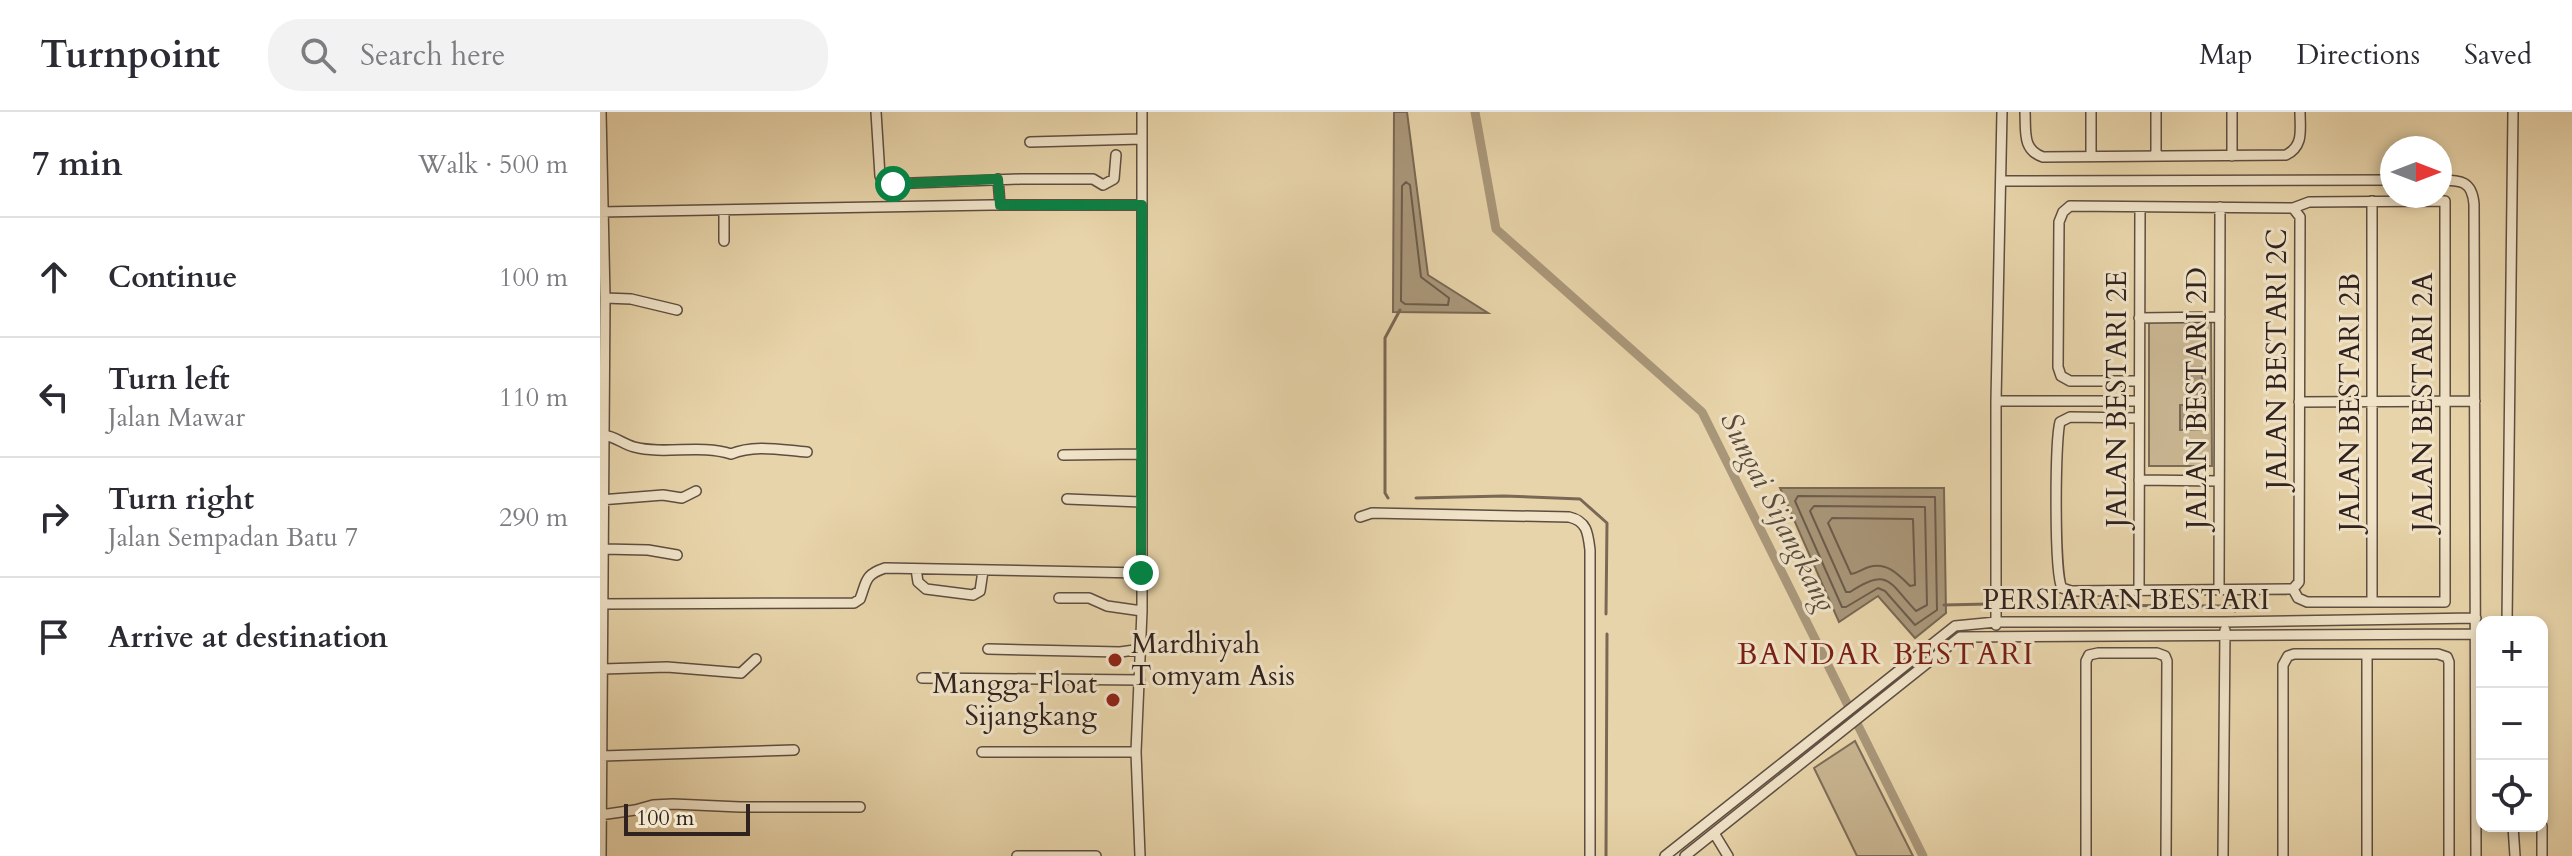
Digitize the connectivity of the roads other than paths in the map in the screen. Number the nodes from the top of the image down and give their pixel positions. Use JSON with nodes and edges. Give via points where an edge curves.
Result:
{"nodes":[{"id":1,"x":601,"y":112,"type":"edge"},
{"id":2,"x":876,"y":112,"type":"edge"},
{"id":3,"x":1142,"y":112,"type":"edge"},
{"id":4,"x":2002,"y":112,"type":"edge"},
{"id":5,"x":2025,"y":112,"type":"edge"},
{"id":6,"x":2091,"y":112,"type":"edge"},
{"id":7,"x":2156,"y":112,"type":"edge"},
{"id":8,"x":2232,"y":112,"type":"edge"},
{"id":9,"x":2300,"y":112,"type":"edge"},
{"id":10,"x":2513,"y":112,"type":"edge"},
{"id":11,"x":600,"y":118,"type":"edge"},
{"id":12,"x":1142,"y":139,"type":"junction"},
{"id":13,"x":1030,"y":142,"type":"dead end"},
{"id":14,"x":1116,"y":155,"type":"dead end"},
{"id":15,"x":2091,"y":156,"type":"junction"},
{"id":16,"x":2156,"y":156,"type":"junction"},
{"id":17,"x":2232,"y":156,"type":"junction"},
{"id":18,"x":998,"y":179,"type":"junction"},
{"id":19,"x":2380,"y":180,"type":"edge"},
{"id":20,"x":2452,"y":180,"type":"edge"},
{"id":21,"x":2002,"y":181,"type":"junction"},
{"id":22,"x":2372,"y":201,"type":"junction"},
{"id":23,"x":1000,"y":205,"type":"junction"},
{"id":24,"x":1142,"y":205,"type":"junction"},
{"id":25,"x":2140,"y":207,"type":"junction"},
{"id":26,"x":2220,"y":207,"type":"junction"},
{"id":27,"x":2293,"y":208,"type":"junction"},
{"id":28,"x":724,"y":210,"type":"junction"},
{"id":29,"x":601,"y":212,"type":"edge"},
{"id":30,"x":724,"y":241,"type":"dead end"},
{"id":31,"x":605,"y":298,"type":"junction"},
{"id":32,"x":677,"y":310,"type":"dead end"},
{"id":33,"x":2220,"y":317,"type":"junction"},
{"id":34,"x":2139,"y":318,"type":"junction"},
{"id":35,"x":602,"y":330,"type":"edge"},
{"id":36,"x":2139,"y":381,"type":"junction"},
{"id":37,"x":1996,"y":401,"type":"junction"},
{"id":38,"x":2139,"y":401,"type":"junction"},
{"id":39,"x":2372,"y":401,"type":"junction"},
{"id":40,"x":2444,"y":401,"type":"junction"},
{"id":41,"x":2475,"y":401,"type":"junction"},
{"id":42,"x":2299,"y":402,"type":"junction"},
{"id":43,"x":602,"y":408,"type":"edge"},
{"id":44,"x":2139,"y":418,"type":"junction"},
{"id":45,"x":604,"y":435,"type":"junction"},
{"id":46,"x":807,"y":452,"type":"dead end"},
{"id":47,"x":1141,"y":454,"type":"junction"},
{"id":48,"x":1063,"y":455,"type":"dead end"},
{"id":49,"x":602,"y":456,"type":"edge"},
{"id":50,"x":2139,"y":480,"type":"junction"},
{"id":51,"x":2219,"y":481,"type":"junction"},
{"id":52,"x":696,"y":491,"type":"dead end"},
{"id":53,"x":1067,"y":499,"type":"dead end"},
{"id":54,"x":601,"y":500,"type":"edge"},
{"id":55,"x":1141,"y":502,"type":"junction"},
{"id":56,"x":1360,"y":517,"type":"dead end"},
{"id":57,"x":604,"y":549,"type":"junction"},
{"id":58,"x":677,"y":555,"type":"dead end"},
{"id":59,"x":916,"y":569,"type":"junction"},
{"id":60,"x":983,"y":571,"type":"junction"},
{"id":61,"x":1141,"y":573,"type":"junction"},
{"id":62,"x":2219,"y":589,"type":"junction"},
{"id":63,"x":2293,"y":589,"type":"junction"},
{"id":64,"x":2139,"y":590,"type":"junction"},
{"id":65,"x":1059,"y":598,"type":"dead end"},
{"id":66,"x":2372,"y":602,"type":"junction"},
{"id":67,"x":601,"y":604,"type":"edge"},
{"id":68,"x":1142,"y":611,"type":"junction"},
{"id":69,"x":2507,"y":616,"type":"edge"},
{"id":70,"x":2476,"y":618,"type":"joint"},
{"id":71,"x":1996,"y":622,"type":"junction"},
{"id":72,"x":2225,"y":622,"type":"junction"},
{"id":73,"x":2476,"y":634,"type":"edge"},
{"id":74,"x":1996,"y":636,"type":"junction"},
{"id":75,"x":2225,"y":636,"type":"junction"},
{"id":76,"x":988,"y":649,"type":"dead end"},
{"id":77,"x":1142,"y":649,"type":"junction"},
{"id":78,"x":2367,"y":655,"type":"junction"},
{"id":79,"x":756,"y":659,"type":"dead end"},
{"id":80,"x":603,"y":669,"type":"junction"},
{"id":81,"x":922,"y":678,"type":"dead end"},
{"id":82,"x":1140,"y":680,"type":"junction"},
{"id":83,"x":2476,"y":688,"type":"edge"},
{"id":84,"x":794,"y":750,"type":"dead end"},
{"id":85,"x":982,"y":752,"type":"dead end"},
{"id":86,"x":1136,"y":752,"type":"junction"},
{"id":87,"x":602,"y":756,"type":"junction"},
{"id":88,"x":601,"y":767,"type":"edge"},
{"id":89,"x":860,"y":807,"type":"dead end"},
{"id":90,"x":601,"y":814,"type":"edge"},
{"id":91,"x":2513,"y":832,"type":"edge"},
{"id":92,"x":2542,"y":832,"type":"edge"},
{"id":93,"x":1714,"y":833,"type":"junction"},
{"id":94,"x":601,"y":854,"type":"edge"},
{"id":95,"x":1017,"y":856,"type":"edge"},
{"id":96,"x":1096,"y":856,"type":"edge"},
{"id":97,"x":1140,"y":856,"type":"edge"},
{"id":98,"x":1590,"y":856,"type":"edge"},
{"id":99,"x":1665,"y":856,"type":"edge"},
{"id":100,"x":1685,"y":856,"type":"edge"},
{"id":101,"x":1728,"y":856,"type":"edge"},
{"id":102,"x":2086,"y":856,"type":"edge"},
{"id":103,"x":2166,"y":856,"type":"edge"},
{"id":104,"x":2223,"y":856,"type":"edge"},
{"id":105,"x":2283,"y":856,"type":"edge"},
{"id":106,"x":2367,"y":856,"type":"edge"},
{"id":107,"x":2449,"y":856,"type":"edge"},
{"id":108,"x":2476,"y":856,"type":"edge"},
{"id":109,"x":2515,"y":856,"type":"edge"},
{"id":110,"x":2542,"y":856,"type":"edge"}],
"edges":[{"from":1,"to":11,"type":"street"},
{"from":2,"to":18,"type":"street","via":[[883,183]]},
{"from":3,"to":12,"type":"street"},
{"from":4,"to":21,"type":"street"},
{"from":5,"to":15,"type":"street","via":[[2026,140],[2035,154]]},
{"from":6,"to":15,"type":"street"},
{"from":7,"to":16,"type":"street"},
{"from":8,"to":17,"type":"street"},
{"from":9,"to":17,"type":"street","via":[[2296,150],[2286,155]]},
{"from":10,"to":69,"type":"street"},
{"from":11,"to":29,"type":"street"},
{"from":12,"to":13,"type":"street"},
{"from":12,"to":24,"type":"street"},
{"from":14,"to":18,"type":"street","via":[[1114,179],[1103,185],[1093,179]]},
{"from":15,"to":16,"type":"street"},
{"from":16,"to":17,"type":"street"},
{"from":18,"to":23,"type":"street"},
{"from":19,"to":21,"type":"street"},
{"from":20,"to":41,"type":"street","via":[[2463,180],[2473,195]]},
{"from":21,"to":37,"type":"street"},
{"from":22,"to":27,"type":"street","via":[[2309,202]]},
{"from":22,"to":39,"type":"street","name":"JALAN BESTARI 2B"},
{"from":22,"to":40,"type":"street","name":"JALAN BESTARI 2A","via":[[2445,201]]},
{"from":23,"to":24,"type":"street"},
{"from":23,"to":28,"type":"street"},
{"from":24,"to":47,"type":"street"},
{"from":25,"to":26,"type":"street","name":"JALAN BESTARI 2C"},
{"from":25,"to":34,"type":"street","name":"JALAN BESTARI 2E"},
{"from":25,"to":36,"type":"street","name":"JALAN BESTARI 2C","via":[[2070,206],[2063,212],[2058,367],[2070,381]]},
{"from":26,"to":27,"type":"street","name":"JALAN BESTARI 2C"},
{"from":26,"to":33,"type":"street","name":"JALAN BESTARI 2D"},
{"from":27,"to":42,"type":"street","name":"JALAN BESTARI 2C","via":[[2300,217]]},
{"from":28,"to":29,"type":"street"},
{"from":28,"to":30,"type":"street"},
{"from":29,"to":31,"type":"street"},
{"from":31,"to":32,"type":"street"},
{"from":31,"to":35,"type":"street"},
{"from":33,"to":34,"type":"street"},
{"from":33,"to":51,"type":"street","name":"JALAN BESTARI 2D"},
{"from":34,"to":36,"type":"street","name":"JALAN BESTARI 2E"},
{"from":35,"to":43,"type":"street"},
{"from":36,"to":38,"type":"street","name":"JALAN BESTARI 2E"},
{"from":37,"to":38,"type":"street"},
{"from":37,"to":71,"type":"street"},
{"from":38,"to":44,"type":"street","name":"JALAN BESTARI 2E"},
{"from":39,"to":40,"type":"street"},
{"from":39,"to":42,"type":"street"},
{"from":39,"to":66,"type":"street","name":"JALAN BESTARI 2B"},
{"from":40,"to":41,"type":"street"},
{"from":40,"to":66,"type":"street","name":"JALAN BESTARI 2A","via":[[2445,602]]},
{"from":41,"to":70,"type":"street"},
{"from":42,"to":63,"type":"street","name":"JALAN BESTARI 2C","via":[[2299,582]]},
{"from":43,"to":45,"type":"street"},
{"from":44,"to":50,"type":"street","name":"JALAN BESTARI 2E"},
{"from":44,"to":64,"type":"street","via":[[2070,417],[2060,422],[2058,581],[2071,591]]},
{"from":45,"to":46,"type":"street","via":[[631,446],[685,451]]},
{"from":45,"to":49,"type":"street"},
{"from":47,"to":48,"type":"street"},
{"from":47,"to":55,"type":"street"},
{"from":49,"to":54,"type":"street"},
{"from":50,"to":51,"type":"street"},
{"from":50,"to":64,"type":"street","name":"JALAN BESTARI 2E"},
{"from":51,"to":62,"type":"street","name":"JALAN BESTARI 2D"},
{"from":52,"to":54,"type":"street","via":[[682,498]]},
{"from":53,"to":55,"type":"street"},
{"from":54,"to":57,"type":"street"},
{"from":55,"to":61,"type":"street"},
{"from":56,"to":98,"type":"street","via":[[1503,514],[1576,518],[1587,527]]},
{"from":57,"to":58,"type":"street"},
{"from":57,"to":67,"type":"street"},
{"from":59,"to":60,"type":"street"},
{"from":59,"to":60,"type":"street","via":[[918,582],[926,589],[973,595],[980,591]]},
{"from":59,"to":67,"type":"street","via":[[873,572],[854,603]]},
{"from":60,"to":61,"type":"street"},
{"from":61,"to":68,"type":"street"},
{"from":62,"to":63,"type":"street"},
{"from":62,"to":64,"type":"street"},
{"from":63,"to":66,"type":"street","via":[[2307,602]]},
{"from":65,"to":68,"type":"street","via":[[1089,598]]},
{"from":67,"to":80,"type":"street"},
{"from":68,"to":77,"type":"street"},
{"from":70,"to":72,"type":"street","name":"PERSIARAN BESTARI"},
{"from":71,"to":72,"type":"street","name":"PERSIARAN BESTARI"},
{"from":71,"to":74,"type":"street"},
{"from":71,"to":99,"type":"street","name":"PERSIARAN BESTARI","via":[[1955,626]]},
{"from":72,"to":75,"type":"street"},
{"from":73,"to":75,"type":"street","name":"PERSIARAN BESTARI"},
{"from":74,"to":75,"type":"street","name":"PERSIARAN BESTARI"},
{"from":74,"to":93,"type":"street","name":"PERSIARAN BESTARI","via":[[1960,637]]},
{"from":75,"to":104,"type":"street"},
{"from":76,"to":77,"type":"street"},
{"from":77,"to":82,"type":"street"},
{"from":78,"to":105,"type":"street","via":[[2294,654],[2283,665]]},
{"from":78,"to":106,"type":"street"},
{"from":78,"to":107,"type":"street","via":[[2447,657]]},
{"from":79,"to":80,"type":"street","via":[[741,673]]},
{"from":80,"to":87,"type":"street"},
{"from":81,"to":82,"type":"street"},
{"from":82,"to":86,"type":"street"},
{"from":83,"to":108,"type":"street"},
{"from":84,"to":87,"type":"street"},
{"from":85,"to":86,"type":"street"},
{"from":86,"to":97,"type":"street"},
{"from":87,"to":88,"type":"street"},
{"from":88,"to":90,"type":"street"},
{"from":89,"to":90,"type":"street","via":[[663,804]]},
{"from":90,"to":94,"type":"street"},
{"from":91,"to":109,"type":"street"},
{"from":92,"to":110,"type":"street"},
{"from":93,"to":100,"type":"street","name":"PERSIARAN BESTARI"},
{"from":93,"to":101,"type":"street"},
{"from":95,"to":96,"type":"street"},
{"from":102,"to":103,"type":"street","via":[[2089,655],[2157,653],[2167,661]]}]}
